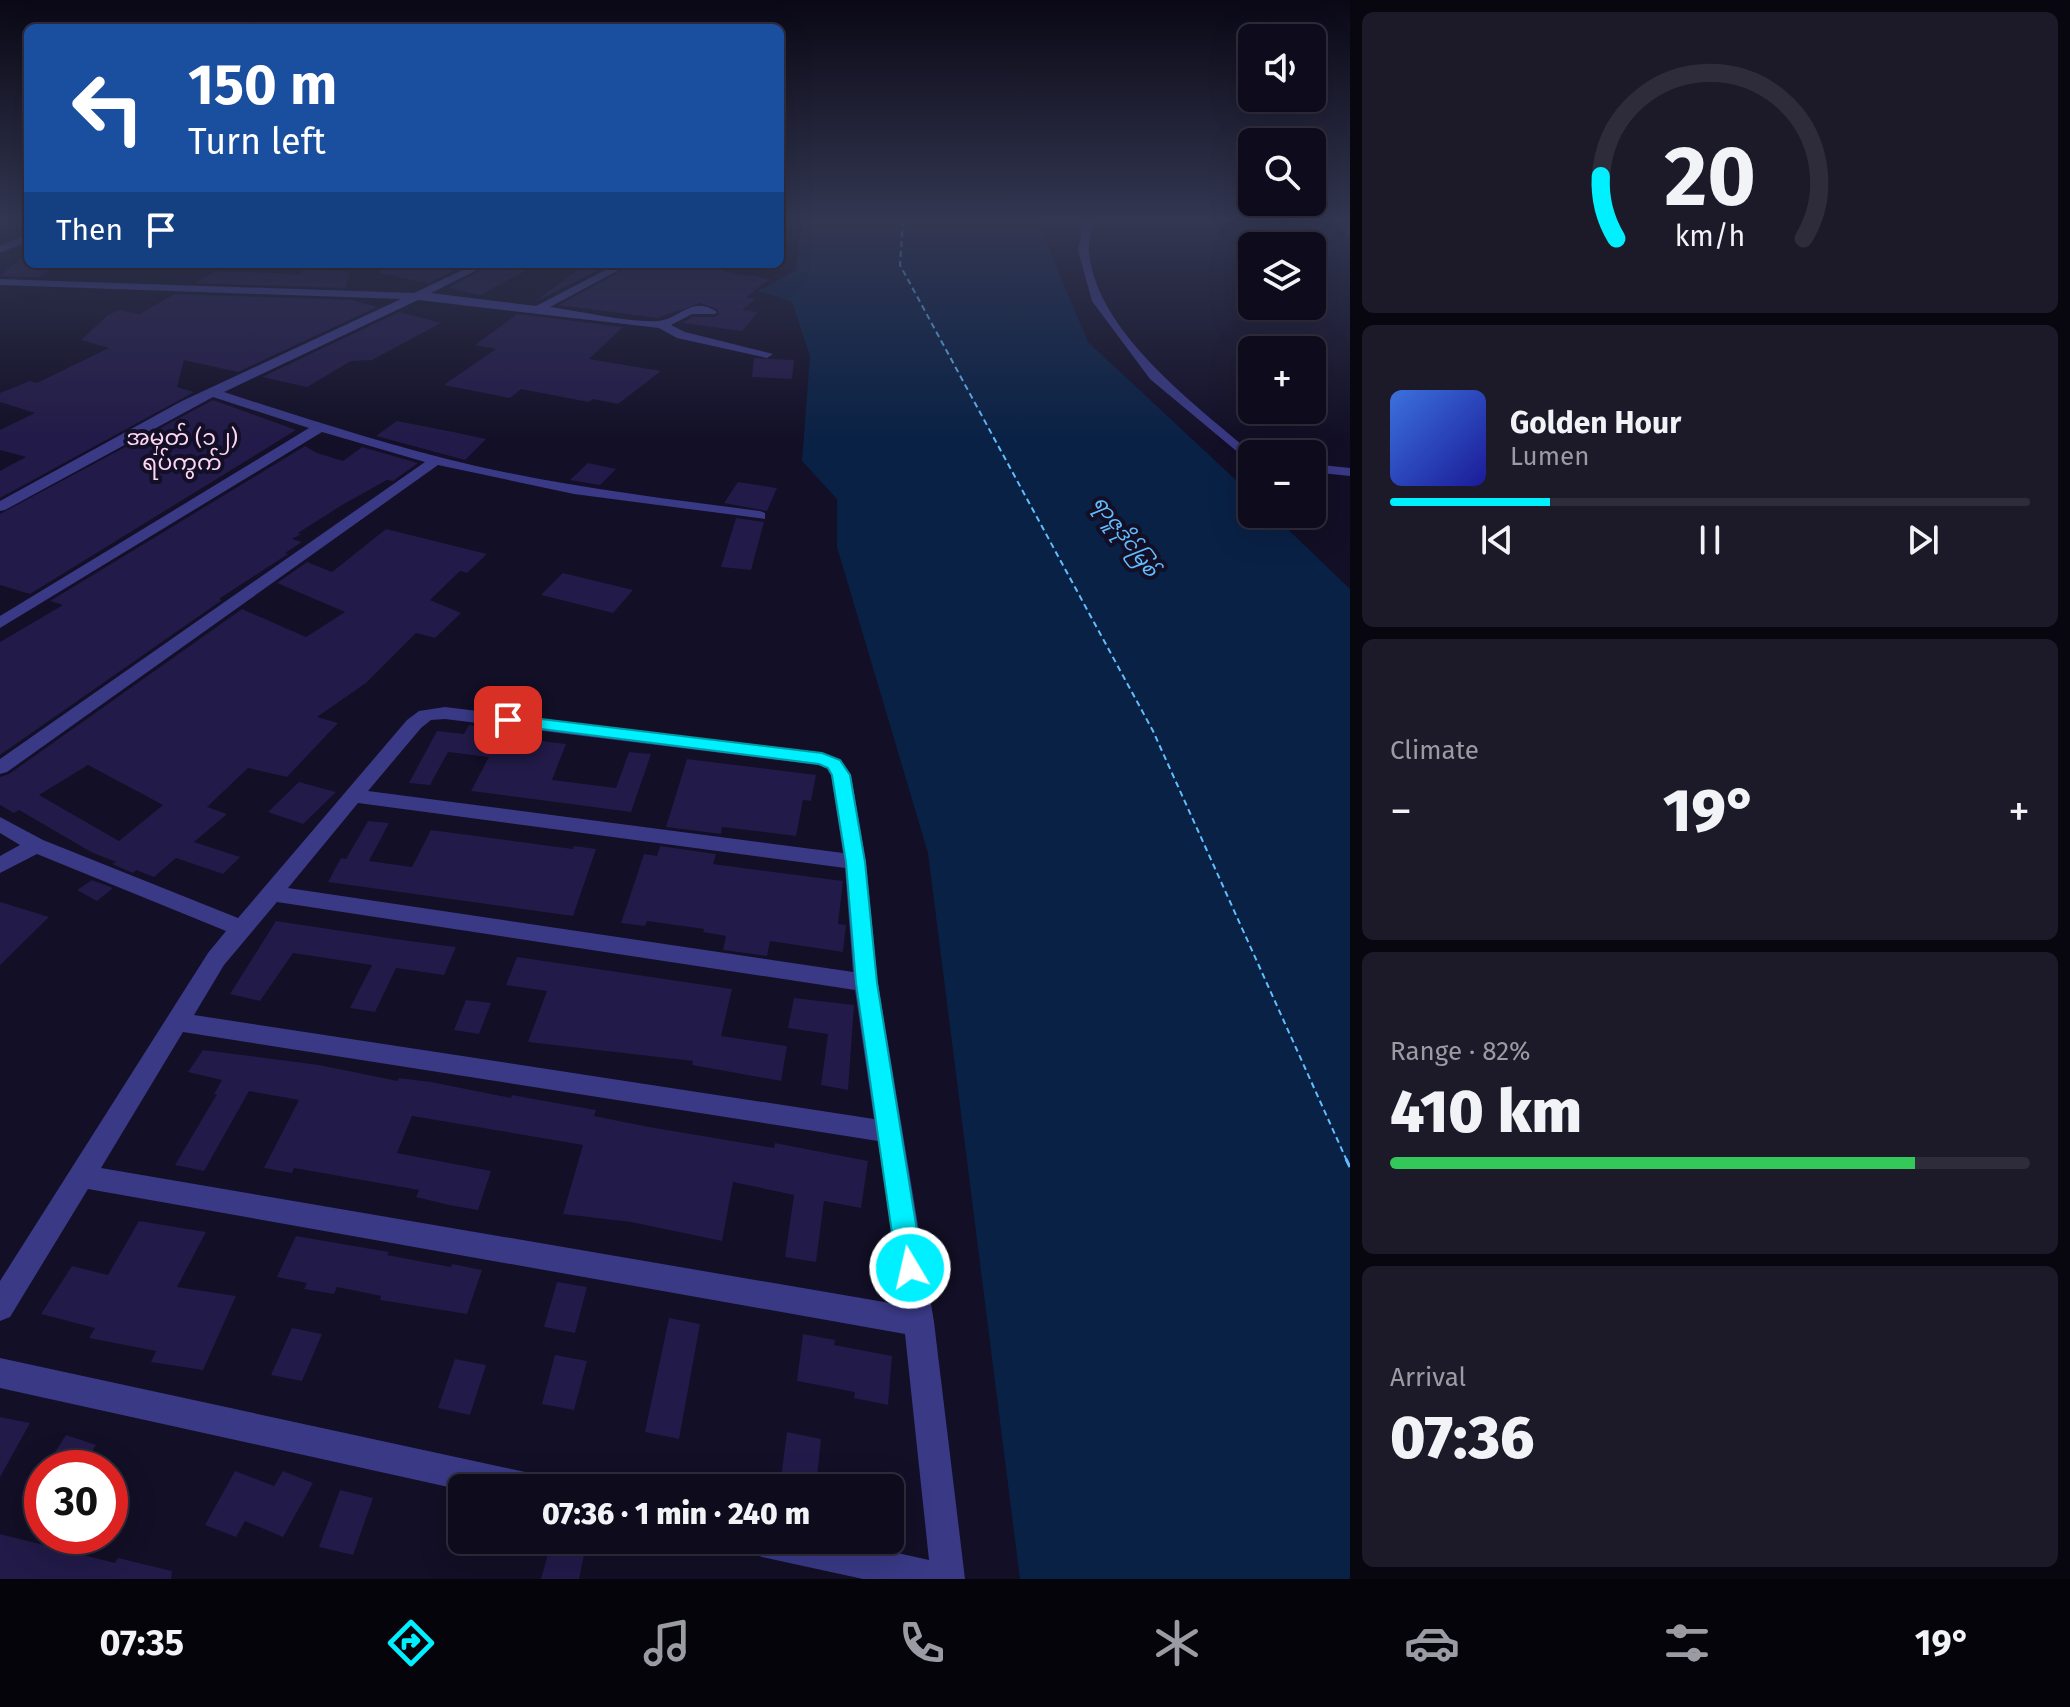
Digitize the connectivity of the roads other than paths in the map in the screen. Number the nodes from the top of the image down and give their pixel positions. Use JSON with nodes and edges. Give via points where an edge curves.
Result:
{"nodes":[{"id":1,"x":386,"y":295,"type":"edge"},
{"id":2,"x":417,"y":295,"type":"edge"},
{"id":3,"x":566,"y":295,"type":"edge"},
{"id":4,"x":1095,"y":295,"type":"edge"},
{"id":5,"x":414,"y":296,"type":"junction"},
{"id":6,"x":536,"y":310,"type":"junction"},
{"id":7,"x":711,"y":312,"type":"dead end"},
{"id":8,"x":662,"y":325,"type":"junction"},
{"id":9,"x":767,"y":354,"type":"dead end"},
{"id":10,"x":212,"y":392,"type":"junction"},
{"id":11,"x":320,"y":427,"type":"junction"},
{"id":12,"x":1238,"y":448,"type":"edge"},
{"id":13,"x":435,"y":461,"type":"junction"},
{"id":14,"x":1326,"y":469,"type":"edge"},
{"id":15,"x":1350,"y":472,"type":"edge"},
{"id":16,"x":0,"y":507,"type":"edge"},
{"id":17,"x":760,"y":516,"type":"dead end"},
{"id":18,"x":0,"y":623,"type":"edge"},
{"id":19,"x":0,"y":768,"type":"edge"},
{"id":20,"x":353,"y":796,"type":"junction"},
{"id":21,"x":0,"y":824,"type":"edge"},
{"id":22,"x":36,"y":845,"type":"junction"},
{"id":23,"x":855,"y":862,"type":"junction"},
{"id":24,"x":0,"y":866,"type":"edge"},
{"id":25,"x":269,"y":893,"type":"junction"},
{"id":26,"x":240,"y":928,"type":"junction"},
{"id":27,"x":866,"y":983,"type":"junction"},
{"id":28,"x":177,"y":1022,"type":"junction"},
{"id":29,"x":889,"y":1132,"type":"junction"},
{"id":30,"x":81,"y":1176,"type":"junction"},
{"id":31,"x":0,"y":1307,"type":"edge"},
{"id":32,"x":919,"y":1322,"type":"junction"},
{"id":33,"x":0,"y":1373,"type":"edge"},
{"id":34,"x":461,"y":1474,"type":"edge"},
{"id":35,"x":826,"y":1554,"type":"edge"},
{"id":36,"x":940,"y":1579,"type":"edge"},
{"id":37,"x":948,"y":1579,"type":"edge"}],
"edges":[{"from":1,"to":5,"type":"street"},
{"from":2,"to":5,"type":"street"},
{"from":3,"to":6,"type":"street"},
{"from":4,"to":12,"type":"street","via":[[1154,376]]},
{"from":5,"to":6,"type":"street"},
{"from":5,"to":10,"type":"street"},
{"from":6,"to":8,"type":"street"},
{"from":7,"to":8,"type":"street","via":[[690,310]]},
{"from":8,"to":9,"type":"street","via":[[681,335]]},
{"from":10,"to":11,"type":"street"},
{"from":10,"to":16,"type":"street"},
{"from":11,"to":13,"type":"street"},
{"from":11,"to":18,"type":"street"},
{"from":13,"to":17,"type":"street","via":[[573,490]]},
{"from":13,"to":19,"type":"street"},
{"from":14,"to":15,"type":"street"},
{"from":20,"to":23,"type":"street"},
{"from":20,"to":23,"type":"street","via":[[414,724],[426,715],[445,713],[822,759],[841,775]]},
{"from":20,"to":25,"type":"street"},
{"from":21,"to":22,"type":"street"},
{"from":22,"to":24,"type":"street"},
{"from":22,"to":26,"type":"street"},
{"from":23,"to":27,"type":"street"},
{"from":25,"to":26,"type":"street"},
{"from":25,"to":27,"type":"street"},
{"from":26,"to":28,"type":"street"},
{"from":27,"to":29,"type":"street"},
{"from":28,"to":29,"type":"street"},
{"from":28,"to":30,"type":"street"},
{"from":29,"to":32,"type":"street"},
{"from":30,"to":31,"type":"street"},
{"from":30,"to":32,"type":"street"},
{"from":32,"to":37,"type":"street"},
{"from":33,"to":34,"type":"street"},
{"from":35,"to":36,"type":"street"}]}
